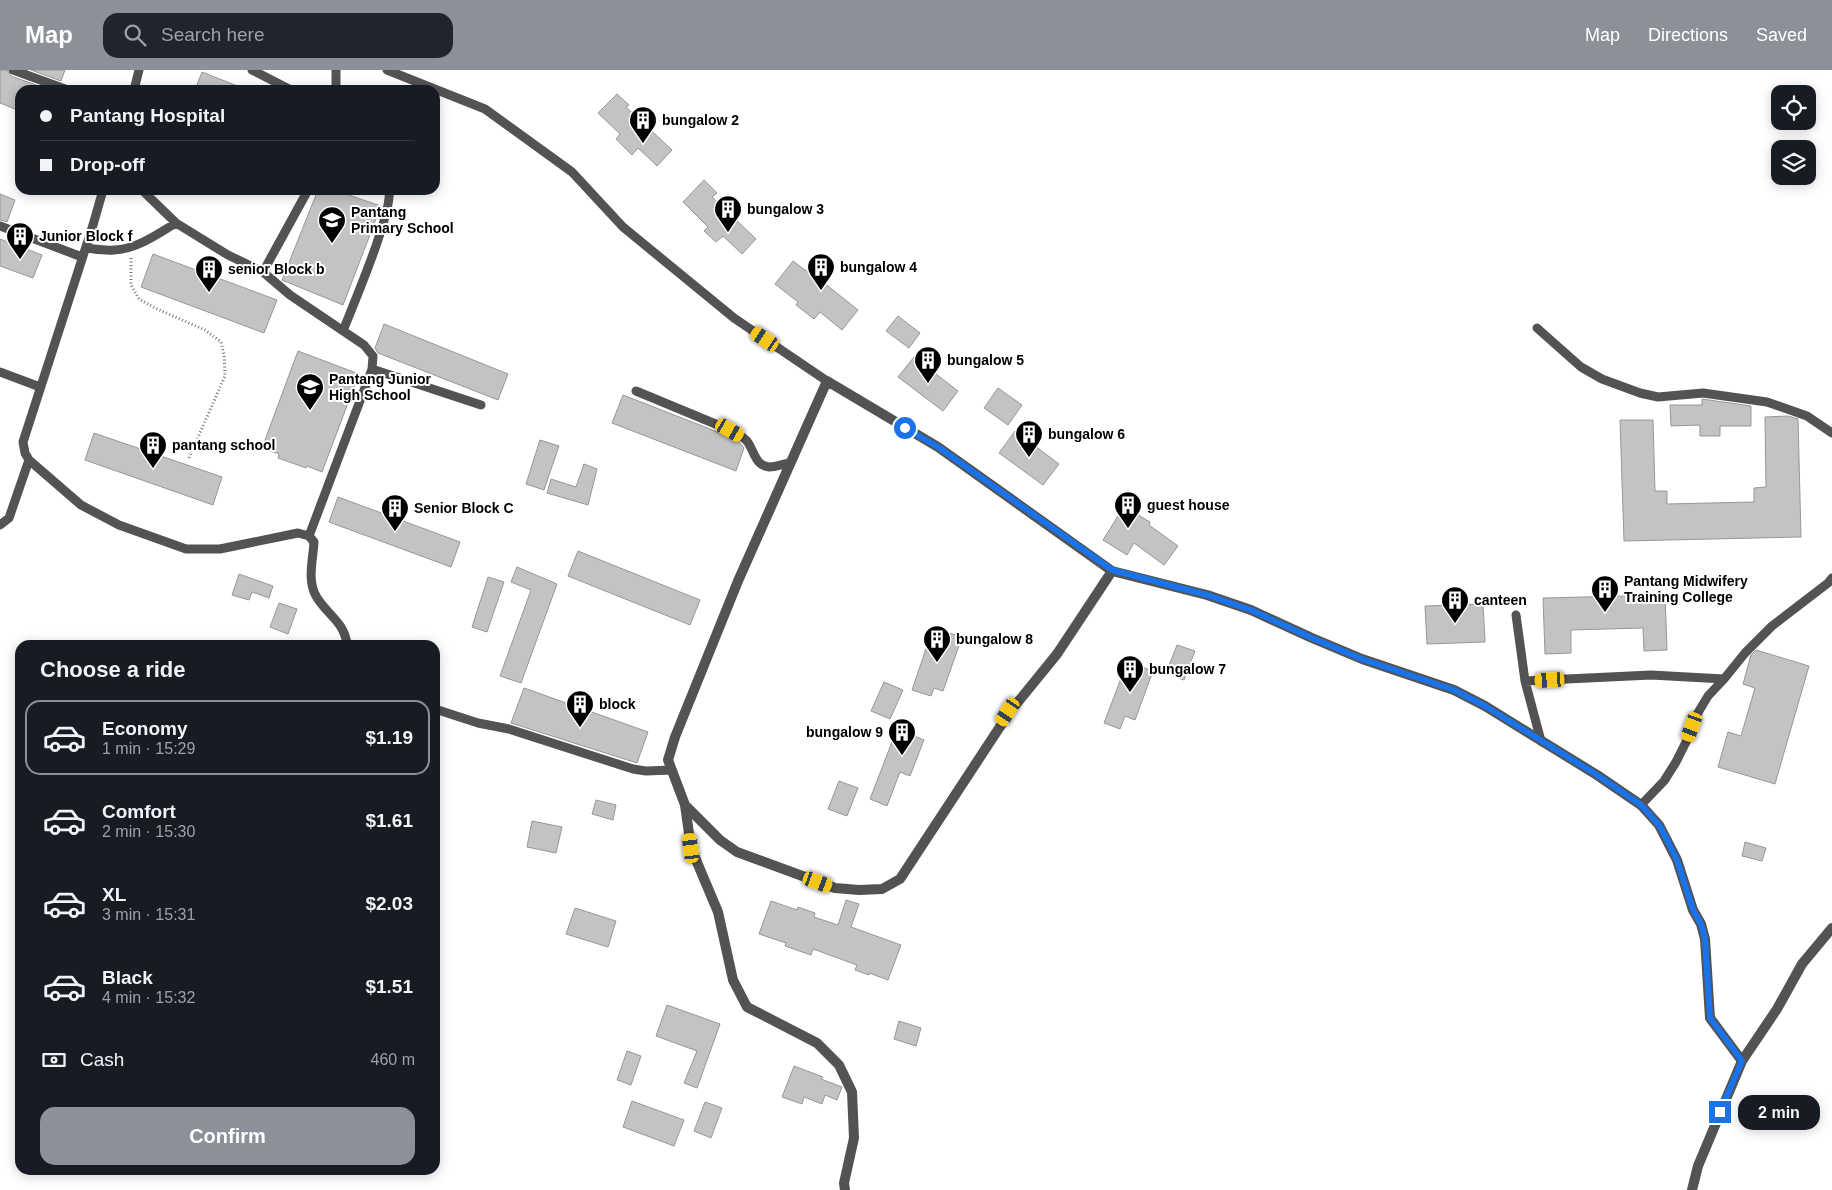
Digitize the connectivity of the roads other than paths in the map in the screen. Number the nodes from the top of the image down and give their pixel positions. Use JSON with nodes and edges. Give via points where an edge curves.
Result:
{"nodes":[{"id":1,"x":13,"y":70,"type":"edge"},
{"id":2,"x":140,"y":70,"type":"edge"},
{"id":3,"x":252,"y":70,"type":"edge"},
{"id":4,"x":336,"y":70,"type":"edge"},
{"id":5,"x":388,"y":70,"type":"edge"},
{"id":6,"x":54,"y":85,"type":"edge"},
{"id":7,"x":136,"y":85,"type":"edge"},
{"id":8,"x":281,"y":85,"type":"edge"},
{"id":9,"x":336,"y":85,"type":"edge"},
{"id":10,"x":425,"y":85,"type":"edge"},
{"id":11,"x":440,"y":91,"type":"edge"},
{"id":12,"x":102,"y":195,"type":"edge"},
{"id":13,"x":147,"y":195,"type":"edge"},
{"id":14,"x":305,"y":195,"type":"edge"},
{"id":15,"x":390,"y":195,"type":"edge"},
{"id":16,"x":176,"y":223,"type":"junction"},
{"id":17,"x":0,"y":226,"type":"edge"},
{"id":18,"x":86,"y":248,"type":"junction"},
{"id":19,"x":82,"y":257,"type":"junction"},
{"id":20,"x":263,"y":272,"type":"junction"},
{"id":21,"x":1537,"y":328,"type":"dead end"},
{"id":22,"x":343,"y":331,"type":"junction"},
{"id":23,"x":372,"y":369,"type":"junction"},
{"id":24,"x":0,"y":372,"type":"edge"},
{"id":25,"x":827,"y":381,"type":"junction"},
{"id":26,"x":40,"y":387,"type":"junction"},
{"id":27,"x":636,"y":391,"type":"dead end"},
{"id":28,"x":481,"y":405,"type":"dead end"},
{"id":29,"x":1832,"y":433,"type":"edge"},
{"id":30,"x":29,"y":460,"type":"junction"},
{"id":31,"x":789,"y":463,"type":"junction"},
{"id":32,"x":0,"y":525,"type":"edge"},
{"id":33,"x":309,"y":536,"type":"junction"},
{"id":34,"x":1112,"y":570,"type":"junction"},
{"id":35,"x":1832,"y":578,"type":"edge"},
{"id":36,"x":1516,"y":615,"type":"dead end"},
{"id":37,"x":346,"y":640,"type":"edge"},
{"id":38,"x":1724,"y":679,"type":"junction"},
{"id":39,"x":1525,"y":681,"type":"junction"},
{"id":40,"x":440,"y":711,"type":"edge"},
{"id":41,"x":1541,"y":742,"type":"junction"},
{"id":42,"x":672,"y":770,"type":"junction"},
{"id":43,"x":685,"y":805,"type":"junction"},
{"id":44,"x":1641,"y":805,"type":"junction"},
{"id":45,"x":1832,"y":928,"type":"edge"},
{"id":46,"x":1742,"y":1061,"type":"junction"},
{"id":47,"x":846,"y":1190,"type":"edge"},
{"id":48,"x":1692,"y":1190,"type":"edge"}],
"edges":[{"from":1,"to":6,"type":"lane"},
{"from":2,"to":7,"type":"lane"},
{"from":3,"to":8,"type":"lane"},
{"from":4,"to":9,"type":"lane"},
{"from":5,"to":10,"type":"lane"},
{"from":11,"to":25,"type":"lane","via":[[485,109],[572,172],[624,227],[734,318]]},
{"from":12,"to":18,"type":"lane"},
{"from":13,"to":16,"type":"lane"},
{"from":14,"to":20,"type":"lane"},
{"from":15,"to":22,"type":"lane","via":[[385,218]]},
{"from":16,"to":18,"type":"lane","via":[[131,248]]},
{"from":16,"to":20,"type":"lane"},
{"from":17,"to":19,"type":"lane"},
{"from":18,"to":19,"type":"lane"},
{"from":19,"to":26,"type":"lane"},
{"from":20,"to":22,"type":"lane"},
{"from":21,"to":29,"type":"lane","via":[[1581,367],[1602,379],[1640,393],[1658,398],[1703,393],[1767,402],[1807,416]]},
{"from":22,"to":23,"type":"lane","via":[[364,345],[373,356]]},
{"from":23,"to":28,"type":"lane"},
{"from":23,"to":33,"type":"lane"},
{"from":24,"to":26,"type":"lane"},
{"from":25,"to":31,"type":"street"},
{"from":25,"to":34,"type":"street","via":[[938,447]]},
{"from":26,"to":30,"type":"lane","via":[[23,442]]},
{"from":27,"to":31,"type":"lane","via":[[742,436],[761,465],[769,467]]},
{"from":30,"to":32,"type":"lane","via":[[9,518]]},
{"from":30,"to":33,"type":"lane","via":[[81,505],[119,525],[186,549],[220,549],[298,533]]},
{"from":31,"to":42,"type":"street","via":[[675,737],[668,760]]},
{"from":33,"to":37,"type":"lane","via":[[314,542],[311,580],[316,597],[338,621]]},
{"from":34,"to":41,"type":"street","via":[[1251,610],[1362,659],[1454,690]]},
{"from":34,"to":43,"type":"street","via":[[1057,654],[1008,712],[900,879],[882,889],[835,888],[737,852]]},
{"from":35,"to":38,"type":"lane","via":[[1772,626]]},
{"from":36,"to":39,"type":"lane"},
{"from":38,"to":39,"type":"lane","via":[[1651,675]]},
{"from":38,"to":44,"type":"lane","via":[[1696,716],[1688,738],[1664,781]]},
{"from":39,"to":41,"type":"lane"},
{"from":40,"to":42,"type":"lane","via":[[633,769]]},
{"from":41,"to":44,"type":"street"},
{"from":42,"to":43,"type":"street"},
{"from":43,"to":47,"type":"street","via":[[691,848],[718,912],[733,980],[747,1007],[817,1043],[839,1065],[852,1092],[854,1138],[844,1183]]},
{"from":44,"to":46,"type":"street","via":[[1659,825],[1668,842],[1701,924],[1705,939],[1710,1018]]},
{"from":45,"to":46,"type":"street","via":[[1802,964]]},
{"from":46,"to":48,"type":"street","via":[[1698,1166]]}]}
